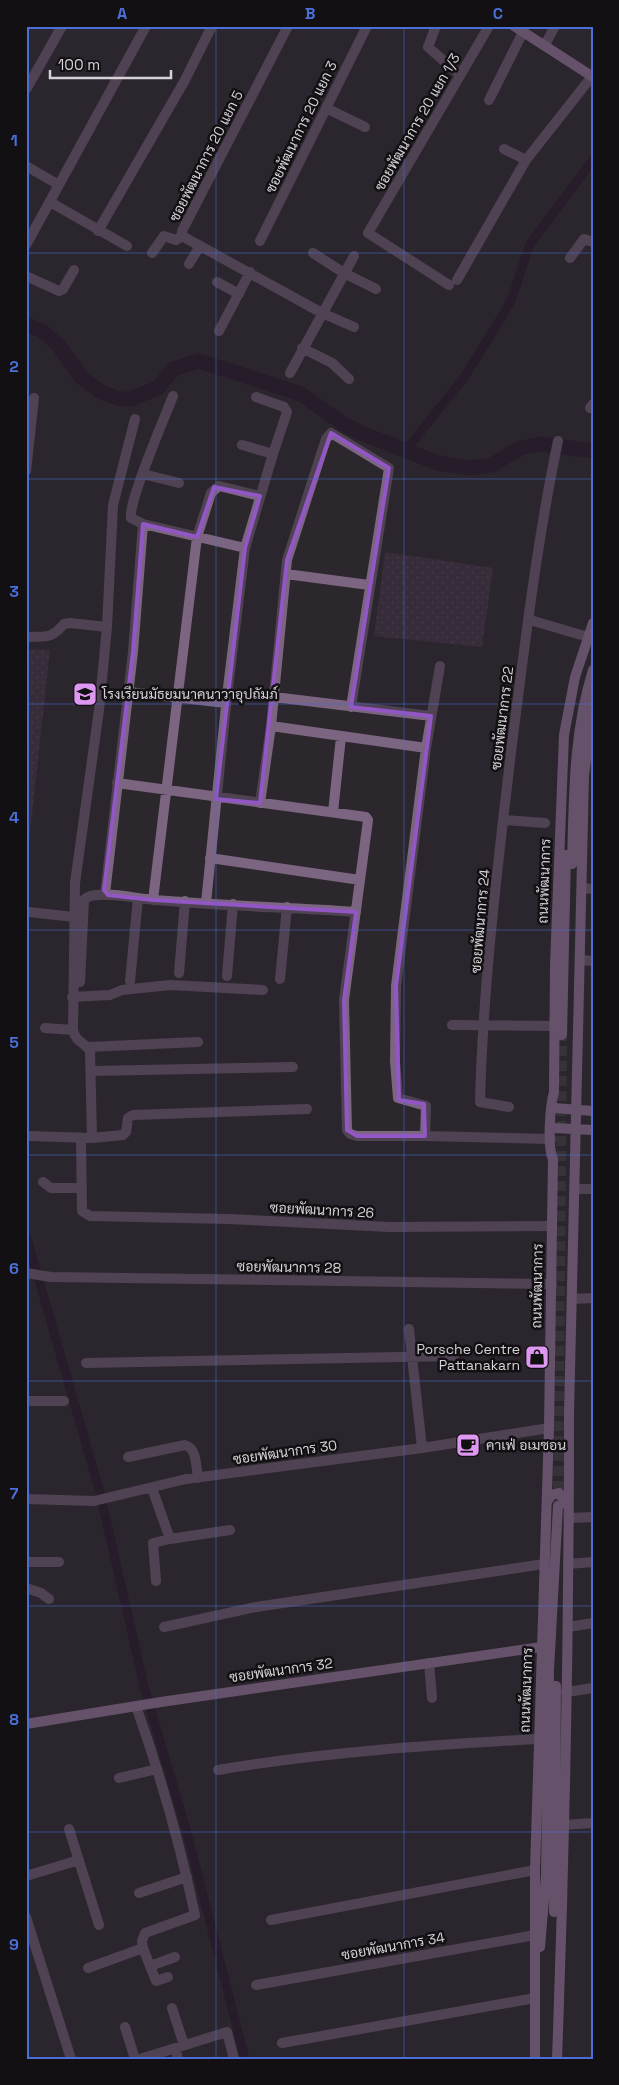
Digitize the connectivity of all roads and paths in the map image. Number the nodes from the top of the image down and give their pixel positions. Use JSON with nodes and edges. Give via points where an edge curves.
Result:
{"nodes":[{"id":1,"x":62,"y":26,"type":"edge"},
{"id":2,"x":146,"y":26,"type":"edge"},
{"id":3,"x":212,"y":26,"type":"edge"},
{"id":4,"x":288,"y":26,"type":"edge"},
{"id":5,"x":367,"y":26,"type":"edge"},
{"id":6,"x":436,"y":26,"type":"edge"},
{"id":7,"x":489,"y":26,"type":"edge"},
{"id":8,"x":554,"y":26,"type":"edge"},
{"id":9,"x":519,"y":29,"type":"edge"},
{"id":10,"x":545,"y":45,"type":"junction"},
{"id":11,"x":460,"y":76,"type":"junction"},
{"id":12,"x":592,"y":76,"type":"edge"},
{"id":13,"x":27,"y":88,"type":"edge"},
{"id":14,"x":489,"y":100,"type":"dead end"},
{"id":15,"x":326,"y":108,"type":"junction"},
{"id":16,"x":365,"y":127,"type":"dead end"},
{"id":17,"x":504,"y":149,"type":"dead end"},
{"id":18,"x":526,"y":160,"type":"junction"},
{"id":19,"x":26,"y":166,"type":"edge"},
{"id":20,"x":60,"y":185,"type":"junction"},
{"id":21,"x":50,"y":202,"type":"junction"},
{"id":22,"x":98,"y":231,"type":"junction"},
{"id":23,"x":182,"y":236,"type":"junction"},
{"id":24,"x":260,"y":241,"type":"dead end"},
{"id":25,"x":593,"y":242,"type":"edge"},
{"id":26,"x":26,"y":245,"type":"edge"},
{"id":27,"x":127,"y":246,"type":"dead end"},
{"id":28,"x":200,"y":246,"type":"junction"},
{"id":29,"x":152,"y":253,"type":"dead end"},
{"id":30,"x":313,"y":253,"type":"dead end"},
{"id":31,"x":354,"y":256,"type":"dead end"},
{"id":32,"x":570,"y":258,"type":"dead end"},
{"id":33,"x":189,"y":264,"type":"dead end"},
{"id":34,"x":74,"y":270,"type":"dead end"},
{"id":35,"x":250,"y":272,"type":"junction"},
{"id":36,"x":344,"y":273,"type":"junction"},
{"id":37,"x":26,"y":276,"type":"edge"},
{"id":38,"x":217,"y":282,"type":"dead end"},
{"id":39,"x":376,"y":289,"type":"dead end"},
{"id":40,"x":239,"y":294,"type":"junction"},
{"id":41,"x":322,"y":313,"type":"junction"},
{"id":42,"x":354,"y":327,"type":"dead end"},
{"id":43,"x":220,"y":331,"type":"dead end"},
{"id":44,"x":302,"y":348,"type":"junction"},
{"id":45,"x":290,"y":373,"type":"dead end"},
{"id":46,"x":349,"y":379,"type":"dead end"},
{"id":47,"x":173,"y":396,"type":"dead end"},
{"id":48,"x":256,"y":397,"type":"dead end"},
{"id":49,"x":34,"y":398,"type":"dead end"},
{"id":50,"x":135,"y":419,"type":"dead end"},
{"id":51,"x":558,"y":442,"type":"dead end"},
{"id":52,"x":242,"y":445,"type":"dead end"},
{"id":53,"x":273,"y":454,"type":"junction"},
{"id":54,"x":26,"y":471,"type":"edge"},
{"id":55,"x":143,"y":474,"type":"junction"},
{"id":56,"x":178,"y":483,"type":"dead end"},
{"id":57,"x":260,"y":496,"type":"junction"},
{"id":58,"x":143,"y":524,"type":"junction"},
{"id":59,"x":197,"y":537,"type":"junction"},
{"id":60,"x":245,"y":548,"type":"junction"},
{"id":61,"x":286,"y":574,"type":"junction"},
{"id":62,"x":370,"y":585,"type":"junction"},
{"id":63,"x":530,"y":620,"type":"junction"},
{"id":64,"x":593,"y":623,"type":"edge"},
{"id":65,"x":107,"y":627,"type":"junction"},
{"id":66,"x":26,"y":637,"type":"edge"},
{"id":67,"x":587,"y":641,"type":"junction"},
{"id":68,"x":440,"y":666,"type":"dead end"},
{"id":69,"x":593,"y":670,"type":"edge"},
{"id":70,"x":129,"y":692,"type":"junction"},
{"id":71,"x":274,"y":697,"type":"junction"},
{"id":72,"x":178,"y":698,"type":"junction"},
{"id":73,"x":593,"y":699,"type":"edge"},
{"id":74,"x":226,"y":703,"type":"junction"},
{"id":75,"x":351,"y":707,"type":"junction"},
{"id":76,"x":431,"y":716,"type":"junction"},
{"id":77,"x":271,"y":726,"type":"junction"},
{"id":78,"x":590,"y":731,"type":"edge"},
{"id":79,"x":341,"y":736,"type":"junction"},
{"id":80,"x":426,"y":748,"type":"junction"},
{"id":81,"x":117,"y":784,"type":"junction"},
{"id":82,"x":168,"y":791,"type":"junction"},
{"id":83,"x":216,"y":799,"type":"junction"},
{"id":84,"x":260,"y":803,"type":"junction"},
{"id":85,"x":333,"y":812,"type":"junction"},
{"id":86,"x":503,"y":820,"type":"junction"},
{"id":87,"x":545,"y":823,"type":"dead end"},
{"id":88,"x":210,"y":858,"type":"junction"},
{"id":89,"x":360,"y":880,"type":"junction"},
{"id":90,"x":588,"y":889,"type":"edge"},
{"id":91,"x":105,"y":894,"type":"junction"},
{"id":92,"x":138,"y":898,"type":"junction"},
{"id":93,"x":153,"y":900,"type":"junction"},
{"id":94,"x":185,"y":901,"type":"junction"},
{"id":95,"x":206,"y":902,"type":"junction"},
{"id":96,"x":233,"y":904,"type":"junction"},
{"id":97,"x":287,"y":908,"type":"junction"},
{"id":98,"x":30,"y":912,"type":"dead end"},
{"id":99,"x":356,"y":912,"type":"junction"},
{"id":100,"x":74,"y":917,"type":"junction"},
{"id":101,"x":580,"y":960,"type":"junction"},
{"id":102,"x":593,"y":961,"type":"edge"},
{"id":103,"x":179,"y":973,"type":"dead end"},
{"id":104,"x":227,"y":976,"type":"dead end"},
{"id":105,"x":280,"y":979,"type":"dead end"},
{"id":106,"x":130,"y":981,"type":"dead end"},
{"id":107,"x":80,"y":982,"type":"dead end"},
{"id":108,"x":263,"y":990,"type":"dead end"},
{"id":109,"x":72,"y":997,"type":"junction"},
{"id":110,"x":484,"y":1024,"type":"junction"},
{"id":111,"x":452,"y":1025,"type":"dead end"},
{"id":112,"x":45,"y":1028,"type":"dead end"},
{"id":113,"x":73,"y":1030,"type":"junction"},
{"id":114,"x":564,"y":1033,"type":"junction"},
{"id":115,"x":198,"y":1042,"type":"dead end"},
{"id":116,"x":88,"y":1047,"type":"junction"},
{"id":117,"x":293,"y":1067,"type":"dead end"},
{"id":118,"x":92,"y":1071,"type":"junction"},
{"id":119,"x":554,"y":1092,"type":"junction"},
{"id":120,"x":509,"y":1108,"type":"dead end"},
{"id":121,"x":554,"y":1108,"type":"junction"},
{"id":122,"x":307,"y":1109,"type":"dead end"},
{"id":123,"x":577,"y":1110,"type":"junction"},
{"id":124,"x":593,"y":1111,"type":"edge"},
{"id":125,"x":577,"y":1129,"type":"junction"},
{"id":126,"x":593,"y":1130,"type":"edge"},
{"id":127,"x":552,"y":1134,"type":"junction"},
{"id":128,"x":29,"y":1136,"type":"dead end"},
{"id":129,"x":425,"y":1136,"type":"junction"},
{"id":130,"x":86,"y":1138,"type":"junction"},
{"id":131,"x":43,"y":1182,"type":"dead end"},
{"id":132,"x":82,"y":1188,"type":"junction"},
{"id":133,"x":575,"y":1189,"type":"junction"},
{"id":134,"x":593,"y":1189,"type":"edge"},
{"id":135,"x":552,"y":1226,"type":"junction"},
{"id":136,"x":31,"y":1274,"type":"edge"},
{"id":137,"x":552,"y":1284,"type":"junction"},
{"id":138,"x":593,"y":1298,"type":"edge"},
{"id":139,"x":572,"y":1299,"type":"junction"},
{"id":140,"x":409,"y":1329,"type":"dead end"},
{"id":141,"x":454,"y":1356,"type":"dead end"},
{"id":142,"x":411,"y":1357,"type":"junction"},
{"id":143,"x":86,"y":1363,"type":"dead end"},
{"id":144,"x":26,"y":1401,"type":"edge"},
{"id":145,"x":64,"y":1401,"type":"dead end"},
{"id":146,"x":549,"y":1428,"type":"junction"},
{"id":147,"x":422,"y":1448,"type":"junction"},
{"id":148,"x":128,"y":1457,"type":"dead end"},
{"id":149,"x":198,"y":1478,"type":"junction"},
{"id":150,"x":152,"y":1488,"type":"junction"},
{"id":151,"x":26,"y":1499,"type":"edge"},
{"id":152,"x":547,"y":1502,"type":"junction"},
{"id":153,"x":565,"y":1509,"type":"junction"},
{"id":154,"x":593,"y":1517,"type":"edge"},
{"id":155,"x":230,"y":1530,"type":"dead end"},
{"id":156,"x":170,"y":1539,"type":"junction"},
{"id":157,"x":26,"y":1562,"type":"edge"},
{"id":158,"x":58,"y":1562,"type":"dead end"},
{"id":159,"x":593,"y":1562,"type":"edge"},
{"id":160,"x":544,"y":1564,"type":"junction"},
{"id":161,"x":568,"y":1564,"type":"junction"},
{"id":162,"x":156,"y":1581,"type":"dead end"},
{"id":163,"x":26,"y":1588,"type":"edge"},
{"id":164,"x":49,"y":1599,"type":"dead end"},
{"id":165,"x":593,"y":1623,"type":"edge"},
{"id":166,"x":164,"y":1627,"type":"dead end"},
{"id":167,"x":568,"y":1627,"type":"junction"},
{"id":168,"x":541,"y":1647,"type":"junction"},
{"id":169,"x":429,"y":1663,"type":"junction"},
{"id":170,"x":593,"y":1688,"type":"edge"},
{"id":171,"x":566,"y":1692,"type":"junction"},
{"id":172,"x":432,"y":1698,"type":"dead end"},
{"id":173,"x":138,"y":1705,"type":"junction"},
{"id":174,"x":26,"y":1724,"type":"edge"},
{"id":175,"x":538,"y":1739,"type":"junction"},
{"id":176,"x":157,"y":1769,"type":"junction"},
{"id":177,"x":218,"y":1770,"type":"dead end"},
{"id":178,"x":119,"y":1778,"type":"dead end"},
{"id":179,"x":593,"y":1823,"type":"edge"},
{"id":180,"x":564,"y":1825,"type":"junction"},
{"id":181,"x":69,"y":1829,"type":"dead end"},
{"id":182,"x":79,"y":1860,"type":"junction"},
{"id":183,"x":535,"y":1870,"type":"junction"},
{"id":184,"x":26,"y":1876,"type":"edge"},
{"id":185,"x":188,"y":1877,"type":"junction"},
{"id":186,"x":139,"y":1893,"type":"dead end"},
{"id":187,"x":26,"y":1917,"type":"edge"},
{"id":188,"x":272,"y":1920,"type":"dead end"},
{"id":189,"x":99,"y":1926,"type":"dead end"},
{"id":190,"x":535,"y":1935,"type":"junction"},
{"id":191,"x":143,"y":1948,"type":"junction"},
{"id":192,"x":175,"y":1957,"type":"dead end"},
{"id":193,"x":150,"y":1966,"type":"junction"},
{"id":194,"x":88,"y":1968,"type":"dead end"},
{"id":195,"x":168,"y":1977,"type":"dead end"},
{"id":196,"x":559,"y":1980,"type":"junction"},
{"id":197,"x":256,"y":1985,"type":"dead end"},
{"id":198,"x":535,"y":1994,"type":"junction"},
{"id":199,"x":172,"y":2008,"type":"dead end"},
{"id":200,"x":125,"y":2027,"type":"dead end"},
{"id":201,"x":282,"y":2043,"type":"dead end"},
{"id":202,"x":179,"y":2047,"type":"junction"},
{"id":203,"x":71,"y":2059,"type":"edge"},
{"id":204,"x":135,"y":2059,"type":"edge"},
{"id":205,"x":140,"y":2059,"type":"edge"},
{"id":206,"x":178,"y":2059,"type":"edge"},
{"id":207,"x":234,"y":2059,"type":"edge"},
{"id":208,"x":535,"y":2059,"type":"edge"},
{"id":209,"x":557,"y":2059,"type":"edge"}],
"edges":[{"from":1,"to":13,"type":"street"},
{"from":2,"to":20,"type":"street"},
{"from":3,"to":22,"type":"street","via":[[186,80]]},
{"from":4,"to":23,"type":"street","name":"ซอยพัฒนาการ 20 แยก 5"},
{"from":5,"to":15,"type":"street","name":"ซอยพัฒนาการ 20 แยก 3"},
{"from":6,"to":11,"type":"street","via":[[428,47]]},
{"from":7,"to":11,"type":"street","name":"ซอยพัฒนาการ 20 แยก 1/3"},
{"from":8,"to":10,"type":"street"},
{"from":9,"to":10,"type":"main road"},
{"from":9,"to":14,"type":"street"},
{"from":10,"to":12,"type":"main road"},
{"from":11,"to":18,"type":"street","name":"ซอยพัฒนาการ 20 แยก 1/3","via":[[368,232],[453,283]]},
{"from":12,"to":18,"type":"street"},
{"from":15,"to":16,"type":"street"},
{"from":15,"to":24,"type":"street","name":"ซอยพัฒนาการ 20 แยก 3"},
{"from":17,"to":18,"type":"street"},
{"from":19,"to":20,"type":"street"},
{"from":20,"to":21,"type":"street"},
{"from":21,"to":22,"type":"street"},
{"from":21,"to":26,"type":"street"},
{"from":22,"to":27,"type":"street"},
{"from":23,"to":28,"type":"street","name":"ซอยพัฒนาการ 20 แยก 5"},
{"from":23,"to":29,"type":"street","via":[[176,240],[164,236]]},
{"from":25,"to":32,"type":"street","via":[[584,239]]},
{"from":28,"to":33,"type":"street"},
{"from":28,"to":35,"type":"street","name":"ซอยพัฒนาการ 20 แยก 5"},
{"from":30,"to":36,"type":"street"},
{"from":31,"to":36,"type":"street"},
{"from":34,"to":37,"type":"street","via":[[59,291]]},
{"from":35,"to":40,"type":"street"},
{"from":35,"to":41,"type":"street","name":"ซอยพัฒนาการ 20 แยก 5"},
{"from":36,"to":39,"type":"street"},
{"from":36,"to":41,"type":"street"},
{"from":38,"to":40,"type":"street"},
{"from":40,"to":43,"type":"street"},
{"from":41,"to":42,"type":"street","name":"ซอยพัฒนาการ 20 แยก 5"},
{"from":41,"to":44,"type":"street"},
{"from":44,"to":45,"type":"street"},
{"from":44,"to":46,"type":"street","via":[[332,363]]},
{"from":47,"to":55,"type":"street"},
{"from":48,"to":53,"type":"street","via":[[287,409]]},
{"from":49,"to":54,"type":"street"},
{"from":50,"to":65,"type":"street","via":[[113,505]]},
{"from":51,"to":63,"type":"street","name":"ซอยพัฒนาการ 22","via":[[547,492]]},
{"from":52,"to":53,"type":"street"},
{"from":53,"to":57,"type":"street"},
{"from":55,"to":56,"type":"street"},
{"from":55,"to":58,"type":"street","via":[[130,514],[132,520]]},
{"from":57,"to":59,"type":"street","via":[[218,486],[214,488]]},
{"from":57,"to":60,"type":"street"},
{"from":58,"to":59,"type":"street"},
{"from":58,"to":70,"type":"street"},
{"from":59,"to":60,"type":"street"},
{"from":59,"to":72,"type":"street"},
{"from":60,"to":74,"type":"street"},
{"from":61,"to":62,"type":"street"},
{"from":61,"to":62,"type":"street","via":[[287,560],[326,439],[332,433],[389,468]]},
{"from":61,"to":71,"type":"street"},
{"from":62,"to":75,"type":"street"},
{"from":63,"to":67,"type":"street"},
{"from":63,"to":86,"type":"street","name":"ซอยพัฒนาการ 22"},
{"from":64,"to":67,"type":"main road","name":"ถนนพัฒนาการ"},
{"from":65,"to":66,"type":"street","via":[[66,623],[53,635]]},
{"from":65,"to":100,"type":"street","via":[[99,710],[79,841]]},
{"from":67,"to":114,"type":"main road","name":"ถนนพัฒนาการ","via":[[573,703],[568,750]]},
{"from":68,"to":76,"type":"street"},
{"from":69,"to":114,"type":"main road","name":"ถนนพัฒนาการ","via":[[583,704],[576,750]]},
{"from":70,"to":72,"type":"street"},
{"from":70,"to":81,"type":"street"},
{"from":71,"to":75,"type":"street"},
{"from":71,"to":77,"type":"street"},
{"from":72,"to":74,"type":"street"},
{"from":72,"to":82,"type":"street"},
{"from":73,"to":78,"type":"main road","name":"ถนนพัฒนาการ"},
{"from":74,"to":83,"type":"street"},
{"from":75,"to":76,"type":"street"},
{"from":76,"to":80,"type":"street"},
{"from":77,"to":79,"type":"street"},
{"from":77,"to":84,"type":"street"},
{"from":78,"to":90,"type":"main road","name":"ถนนพัฒนาการ","via":[[584,768]]},
{"from":79,"to":80,"type":"street"},
{"from":79,"to":85,"type":"street"},
{"from":80,"to":129,"type":"street","via":[[396,986],[395,1051],[398,1098],[426,1106]]},
{"from":81,"to":82,"type":"street"},
{"from":81,"to":91,"type":"street"},
{"from":82,"to":83,"type":"street"},
{"from":82,"to":93,"type":"street"},
{"from":83,"to":84,"type":"street"},
{"from":83,"to":88,"type":"street"},
{"from":84,"to":85,"type":"street"},
{"from":85,"to":89,"type":"street","via":[[367,819]]},
{"from":86,"to":87,"type":"street"},
{"from":86,"to":110,"type":"street","name":"ซอยพัฒนาการ 24"},
{"from":88,"to":89,"type":"street"},
{"from":88,"to":95,"type":"street"},
{"from":89,"to":99,"type":"street"},
{"from":90,"to":101,"type":"main road","name":"ถนนพัฒนาการ"},
{"from":91,"to":92,"type":"street"},
{"from":91,"to":107,"type":"street","via":[[88,896],[84,900]]},
{"from":92,"to":93,"type":"street"},
{"from":92,"to":106,"type":"street"},
{"from":93,"to":94,"type":"street"},
{"from":94,"to":95,"type":"street"},
{"from":94,"to":103,"type":"street"},
{"from":95,"to":96,"type":"street"},
{"from":96,"to":97,"type":"street"},
{"from":96,"to":104,"type":"street"},
{"from":97,"to":99,"type":"street"},
{"from":97,"to":105,"type":"street"},
{"from":98,"to":100,"type":"street"},
{"from":99,"to":129,"type":"street","via":[[344,1000],[347,1130],[357,1136]]},
{"from":100,"to":109,"type":"street"},
{"from":101,"to":102,"type":"street"},
{"from":101,"to":114,"type":"main road","name":"ถนนพัฒนาการ"},
{"from":108,"to":109,"type":"street","via":[[152,986],[110,995]]},
{"from":109,"to":113,"type":"street"},
{"from":110,"to":111,"type":"street"},
{"from":110,"to":114,"type":"street"},
{"from":110,"to":120,"type":"street","name":"ซอยพัฒนาการ 24","via":[[480,1102]]},
{"from":112,"to":113,"type":"street"},
{"from":113,"to":116,"type":"street","via":[[76,1039]]},
{"from":114,"to":119,"type":"main road","name":"ถนนพัฒนาการ"},
{"from":114,"to":123,"type":"main road","name":"ถนนพัฒนาการ"},
{"from":115,"to":116,"type":"street"},
{"from":116,"to":118,"type":"street"},
{"from":117,"to":118,"type":"street"},
{"from":118,"to":130,"type":"street"},
{"from":119,"to":121,"type":"main road"},
{"from":119,"to":127,"type":"main road","name":"ถนนพัฒนาการ"},
{"from":121,"to":123,"type":"main road"},
{"from":121,"to":127,"type":"main road"},
{"from":122,"to":130,"type":"street","via":[[132,1115],[123,1135]]},
{"from":123,"to":124,"type":"main road"},
{"from":123,"to":125,"type":"main road","name":"ถนนพัฒนาการ"},
{"from":125,"to":126,"type":"main road"},
{"from":125,"to":127,"type":"main road"},
{"from":125,"to":133,"type":"main road","name":"ถนนพัฒนาการ"},
{"from":127,"to":129,"type":"street"},
{"from":127,"to":135,"type":"main road","name":"ถนนพัฒนาการ"},
{"from":128,"to":130,"type":"street"},
{"from":130,"to":132,"type":"street"},
{"from":131,"to":132,"type":"street","via":[[51,1188]]},
{"from":132,"to":135,"type":"street","name":"ซอยพัฒนาการ 26","via":[[82,1211],[90,1216],[390,1227]]},
{"from":133,"to":134,"type":"street"},
{"from":133,"to":139,"type":"main road","name":"ถนนพัฒนาการ"},
{"from":135,"to":137,"type":"main road","name":"ถนนพัฒนาการ"},
{"from":136,"to":137,"type":"street","name":"ซอยพัฒนาการ 28","via":[[51,1277]]},
{"from":137,"to":146,"type":"main road","name":"ถนนพัฒนาการ"},
{"from":138,"to":139,"type":"street"},
{"from":139,"to":153,"type":"main road","name":"ถนนพัฒนาการ"},
{"from":140,"to":142,"type":"street"},
{"from":141,"to":142,"type":"street"},
{"from":142,"to":143,"type":"street"},
{"from":142,"to":147,"type":"street"},
{"from":144,"to":145,"type":"street"},
{"from":146,"to":147,"type":"street","name":"ซอยพัฒนาการ 30"},
{"from":146,"to":152,"type":"main road","name":"ถนนพัฒนาการ"},
{"from":147,"to":149,"type":"street","name":"ซอยพัฒนาการ 30"},
{"from":148,"to":149,"type":"street","via":[[190,1446]]},
{"from":149,"to":150,"type":"street","name":"ซอยพัฒนาการ 30"},
{"from":150,"to":151,"type":"street","name":"ซอยพัฒนาการ 30","via":[[94,1501]]},
{"from":150,"to":156,"type":"street"},
{"from":152,"to":153,"type":"main road","via":[[551,1495],[559,1493]]},
{"from":152,"to":160,"type":"main road","name":"ถนนพัฒนาการ"},
{"from":153,"to":154,"type":"street"},
{"from":153,"to":161,"type":"main road","name":"ถนนพัฒนาการ"},
{"from":153,"to":196,"type":"main road","name":"ถนนพัฒนาการ","via":[[556,1670],[554,1938]]},
{"from":153,"to":198,"type":"main road","name":"ถนนพัฒนาการ","via":[[550,1670],[544,1917]]},
{"from":155,"to":156,"type":"street"},
{"from":156,"to":162,"type":"street","via":[[153,1544]]},
{"from":157,"to":158,"type":"street"},
{"from":159,"to":161,"type":"street"},
{"from":160,"to":166,"type":"street","via":[[256,1607]]},
{"from":160,"to":168,"type":"main road","name":"ถนนพัฒนาการ"},
{"from":161,"to":167,"type":"main road","name":"ถนนพัฒนาการ"},
{"from":163,"to":164,"type":"street"},
{"from":165,"to":167,"type":"street"},
{"from":167,"to":171,"type":"main road","name":"ถนนพัฒนาการ"},
{"from":168,"to":169,"type":"main road","name":"ซอยพัฒนาการ 32"},
{"from":168,"to":175,"type":"main road","name":"ถนนพัฒนาการ"},
{"from":169,"to":172,"type":"street"},
{"from":169,"to":173,"type":"main road","name":"ซอยพัฒนาการ 32"},
{"from":170,"to":171,"type":"street"},
{"from":171,"to":180,"type":"main road","name":"ถนนพัฒนาการ"},
{"from":173,"to":174,"type":"main road","name":"ซอยพัฒนาการ 32"},
{"from":173,"to":176,"type":"street"},
{"from":175,"to":177,"type":"street","via":[[400,1747]]},
{"from":175,"to":183,"type":"main road","name":"ถนนพัฒนาการ"},
{"from":176,"to":178,"type":"street"},
{"from":176,"to":185,"type":"street"},
{"from":179,"to":180,"type":"street"},
{"from":180,"to":196,"type":"main road","name":"ถนนพัฒนาการ"},
{"from":181,"to":182,"type":"street"},
{"from":182,"to":184,"type":"street"},
{"from":182,"to":189,"type":"street"},
{"from":183,"to":188,"type":"street"},
{"from":183,"to":190,"type":"main road","name":"ถนนพัฒนาการ"},
{"from":185,"to":186,"type":"street"},
{"from":185,"to":191,"type":"street","via":[[195,1915],[145,1933]]},
{"from":187,"to":203,"type":"street"},
{"from":190,"to":197,"type":"street","name":"ซอยพัฒนาการ 34"},
{"from":190,"to":198,"type":"main road","name":"ถนนพัฒนาการ"},
{"from":191,"to":193,"type":"street"},
{"from":191,"to":194,"type":"street"},
{"from":192,"to":193,"type":"street"},
{"from":193,"to":195,"type":"street","via":[[156,1981]]},
{"from":196,"to":209,"type":"main road","name":"ถนนพัฒนาการ"},
{"from":198,"to":201,"type":"street"},
{"from":198,"to":208,"type":"main road","name":"ถนนพัฒนาการ"},
{"from":199,"to":202,"type":"street"},
{"from":200,"to":204,"type":"street"},
{"from":202,"to":205,"type":"street"},
{"from":202,"to":206,"type":"street"},
{"from":202,"to":207,"type":"street","via":[[226,2032]]}]}
